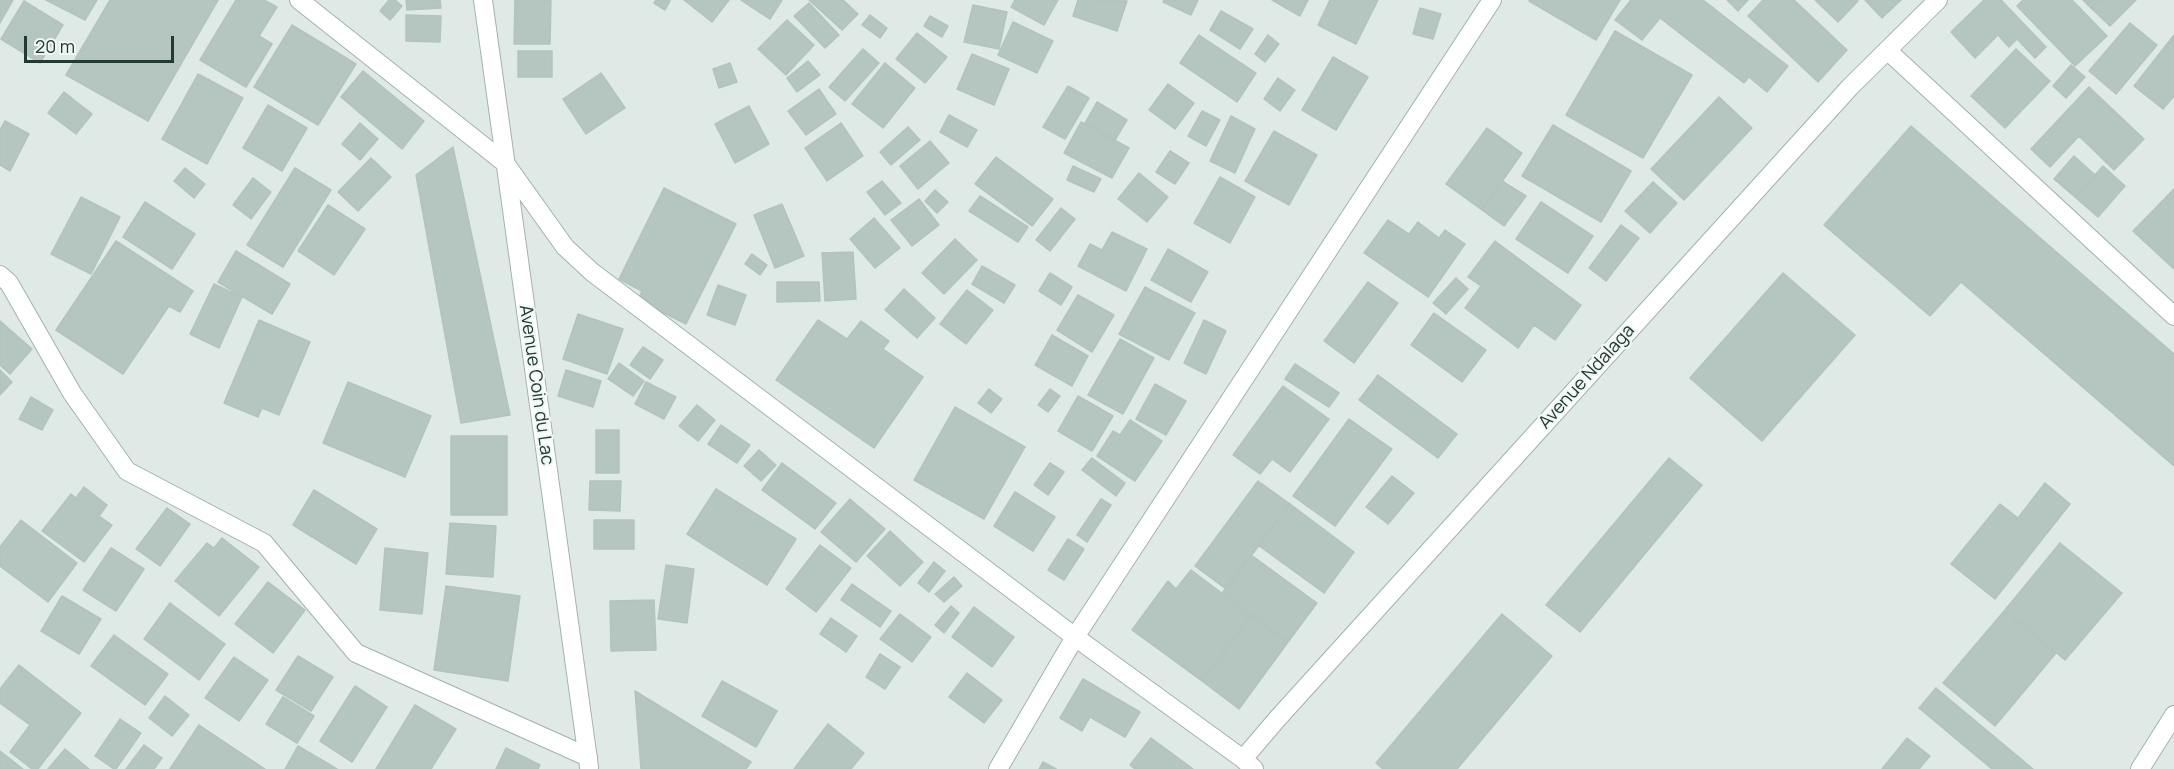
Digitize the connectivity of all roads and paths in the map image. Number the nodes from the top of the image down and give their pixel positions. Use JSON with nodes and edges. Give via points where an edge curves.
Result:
{"nodes":[{"id":1,"x":299,"y":0,"type":"edge"},
{"id":2,"x":483,"y":0,"type":"edge"},
{"id":3,"x":1492,"y":0,"type":"edge"},
{"id":4,"x":1938,"y":0,"type":"edge"},
{"id":5,"x":1887,"y":50,"type":"junction"},
{"id":6,"x":505,"y":163,"type":"junction"},
{"id":7,"x":0,"y":275,"type":"edge"},
{"id":8,"x":2174,"y":316,"type":"edge"},
{"id":9,"x":1075,"y":637,"type":"junction"},
{"id":10,"x":2174,"y":715,"type":"edge"},
{"id":11,"x":589,"y":763,"type":"edge"},
{"id":12,"x":1248,"y":764,"type":"edge"},
{"id":13,"x":998,"y":769,"type":"edge"},
{"id":14,"x":2140,"y":769,"type":"edge"}],
"edges":[{"from":1,"to":6,"type":"street"},
{"from":2,"to":6,"type":"street","name":"Avenue Coin du Lac"},
{"from":3,"to":9,"type":"street"},
{"from":4,"to":5,"type":"street","name":"Avenue Ndalaga"},
{"from":5,"to":8,"type":"street"},
{"from":5,"to":12,"type":"street","name":"Avenue Ndalaga","via":[[1286,709]]},
{"from":6,"to":9,"type":"street","via":[[565,247],[592,272]]},
{"from":6,"to":11,"type":"street","name":"Avenue Coin du Lac"},
{"from":7,"to":11,"type":"street","via":[[9,283],[72,393],[127,471],[264,543],[356,653]]},
{"from":9,"to":12,"type":"street"},
{"from":9,"to":13,"type":"street"},
{"from":10,"to":14,"type":"street"}]}
